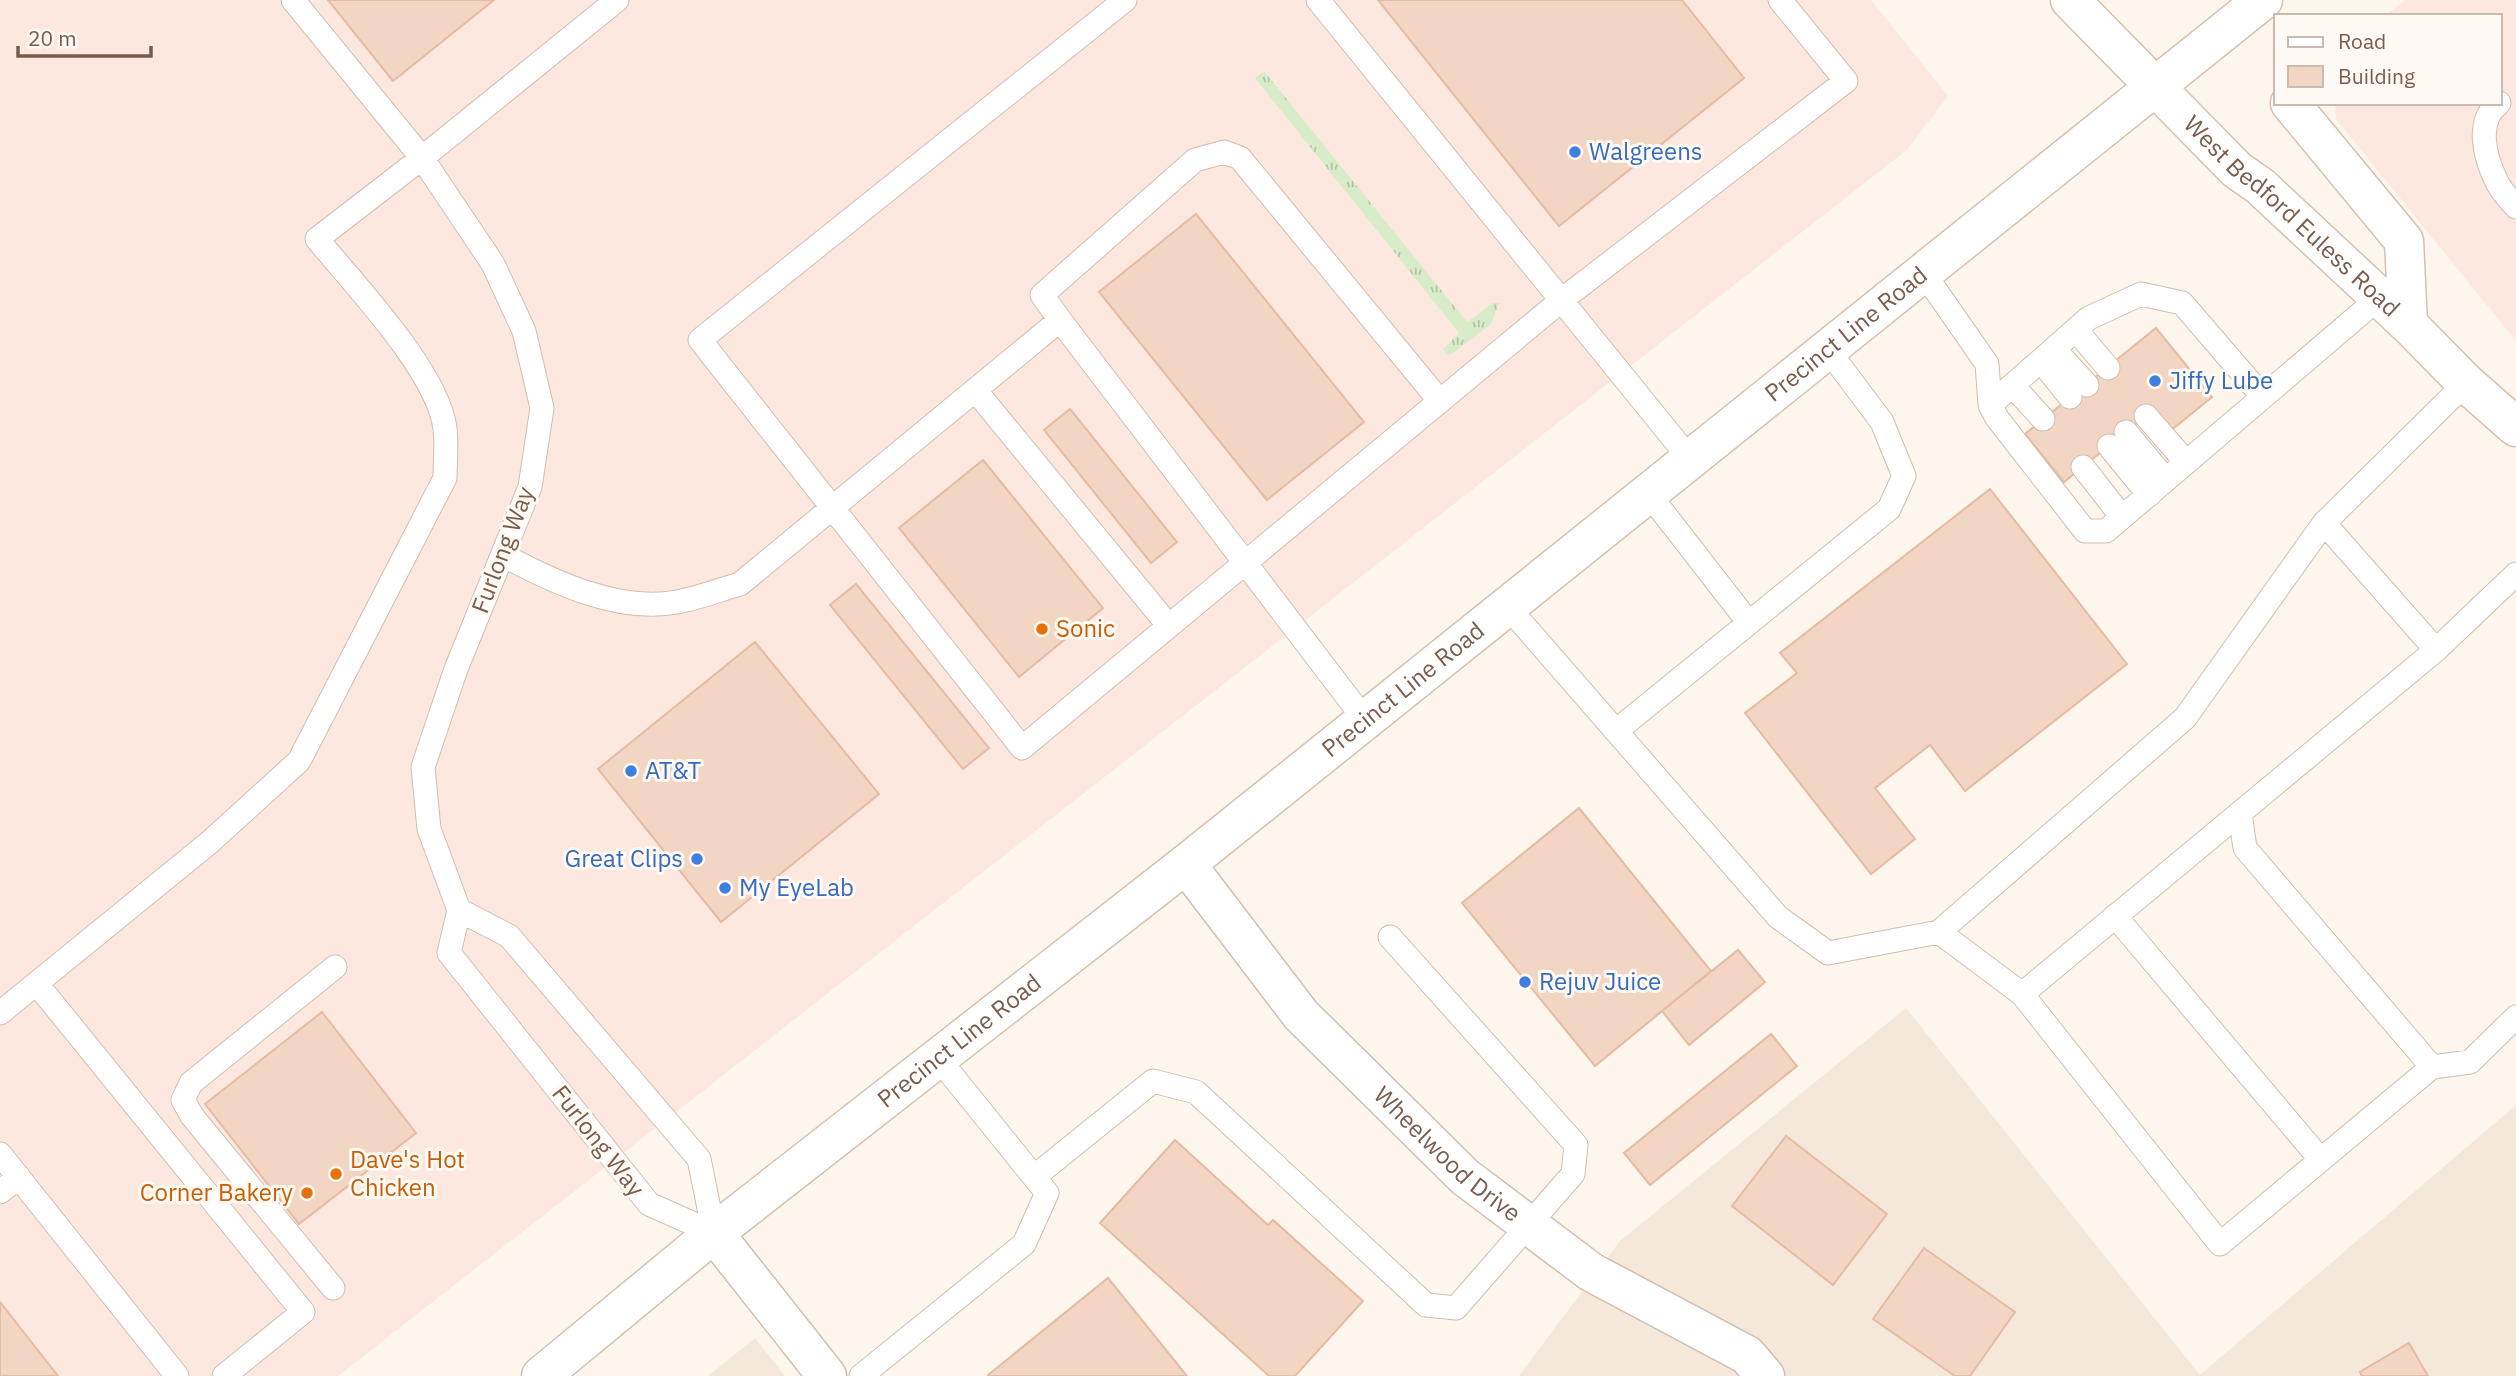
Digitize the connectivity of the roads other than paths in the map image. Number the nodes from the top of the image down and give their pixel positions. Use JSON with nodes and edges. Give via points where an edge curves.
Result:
{"nodes":[{"id":1,"x":293,"y":0,"type":"edge"},
{"id":2,"x":617,"y":0,"type":"edge"},
{"id":3,"x":1125,"y":0,"type":"edge"},
{"id":4,"x":1318,"y":0,"type":"edge"},
{"id":5,"x":1780,"y":0,"type":"edge"},
{"id":6,"x":2070,"y":0,"type":"edge"},
{"id":7,"x":2263,"y":0,"type":"edge"},
{"id":8,"x":2154,"y":87,"type":"junction"},
{"id":9,"x":2516,"y":90,"type":"edge"},
{"id":10,"x":2502,"y":101,"type":"edge"},
{"id":11,"x":2292,"y":105,"type":"edge"},
{"id":12,"x":2497,"y":105,"type":"edge"},
{"id":13,"x":422,"y":158,"type":"junction"},
{"id":14,"x":2516,"y":207,"type":"edge"},
{"id":15,"x":1923,"y":272,"type":"junction"},
{"id":16,"x":2380,"y":297,"type":"junction"},
{"id":17,"x":1563,"y":299,"type":"junction"},
{"id":18,"x":1060,"y":320,"type":"junction"},
{"id":19,"x":2408,"y":324,"type":"junction"},
{"id":20,"x":2076,"y":330,"type":"junction"},
{"id":21,"x":1828,"y":350,"type":"junction"},
{"id":22,"x":2047,"y":355,"type":"junction"},
{"id":23,"x":2108,"y":368,"type":"dead end"},
{"id":24,"x":2466,"y":383,"type":"junction"},
{"id":25,"x":2012,"y":386,"type":"junction"},
{"id":26,"x":975,"y":390,"type":"junction"},
{"id":27,"x":2078,"y":391,"type":"dead end"},
{"id":28,"x":2263,"y":397,"type":"junction"},
{"id":29,"x":1440,"y":400,"type":"junction"},
{"id":30,"x":1990,"y":405,"type":"junction"},
{"id":31,"x":2146,"y":416,"type":"dead end"},
{"id":32,"x":2043,"y":419,"type":"dead end"},
{"id":33,"x":2516,"y":427,"type":"edge"},
{"id":34,"x":2118,"y":439,"type":"dead end"},
{"id":35,"x":1690,"y":460,"type":"junction"},
{"id":36,"x":2186,"y":462,"type":"junction"},
{"id":37,"x":2083,"y":467,"type":"dead end"},
{"id":38,"x":2157,"y":487,"type":"junction"},
{"id":39,"x":1648,"y":493,"type":"junction"},
{"id":40,"x":831,"y":508,"type":"junction"},
{"id":41,"x":2122,"y":517,"type":"junction"},
{"id":42,"x":2325,"y":523,"type":"junction"},
{"id":43,"x":503,"y":555,"type":"junction"},
{"id":44,"x":1245,"y":562,"type":"junction"},
{"id":45,"x":2516,"y":574,"type":"edge"},
{"id":46,"x":1507,"y":606,"type":"junction"},
{"id":47,"x":1749,"y":622,"type":"junction"},
{"id":48,"x":1169,"y":626,"type":"junction"},
{"id":49,"x":2436,"y":650,"type":"junction"},
{"id":50,"x":1365,"y":720,"type":"junction"},
{"id":51,"x":1616,"y":731,"type":"junction"},
{"id":52,"x":2240,"y":813,"type":"junction"},
{"id":53,"x":1186,"y":864,"type":"junction"},
{"id":54,"x":459,"y":910,"type":"junction"},
{"id":55,"x":2115,"y":916,"type":"junction"},
{"id":56,"x":1939,"y":932,"type":"junction"},
{"id":57,"x":1390,"y":937,"type":"dead end"},
{"id":58,"x":335,"y":967,"type":"dead end"},
{"id":59,"x":37,"y":984,"type":"junction"},
{"id":60,"x":2022,"y":994,"type":"junction"},
{"id":61,"x":0,"y":1013,"type":"edge"},
{"id":62,"x":2516,"y":1017,"type":"edge"},
{"id":63,"x":938,"y":1058,"type":"junction"},
{"id":64,"x":2432,"y":1068,"type":"junction"},
{"id":65,"x":0,"y":1153,"type":"edge"},
{"id":66,"x":2321,"y":1160,"type":"junction"},
{"id":67,"x":19,"y":1177,"type":"junction"},
{"id":68,"x":1034,"y":1177,"type":"junction"},
{"id":69,"x":0,"y":1192,"type":"edge"},
{"id":70,"x":1527,"y":1224,"type":"junction"},
{"id":71,"x":714,"y":1233,"type":"junction"},
{"id":72,"x":333,"y":1288,"type":"dead end"},
{"id":73,"x":177,"y":1376,"type":"edge"},
{"id":74,"x":224,"y":1376,"type":"edge"},
{"id":75,"x":541,"y":1376,"type":"edge"},
{"id":76,"x":827,"y":1376,"type":"edge"},
{"id":77,"x":861,"y":1376,"type":"edge"},
{"id":78,"x":1765,"y":1376,"type":"edge"}],
"edges":[{"from":1,"to":13,"type":"lane","name":"Furlong Way"},
{"from":2,"to":13,"type":"lane"},
{"from":3,"to":40,"type":"lane","via":[[700,340]]},
{"from":4,"to":17,"type":"lane"},
{"from":5,"to":17,"type":"lane","via":[[1846,82]]},
{"from":6,"to":8,"type":"main road","name":"West Bedford Euless Road"},
{"from":7,"to":8,"type":"main road","name":"Precinct Line Road"},
{"from":8,"to":15,"type":"main road","name":"Precinct Line Road"},
{"from":8,"to":16,"type":"main road","name":"West Bedford Euless Road","via":[[2237,170]]},
{"from":9,"to":10,"type":"lane"},
{"from":11,"to":19,"type":"main road","via":[[2404,241]]},
{"from":12,"to":14,"type":"lane","via":[[2483,127],[2488,155],[2496,182]]},
{"from":13,"to":43,"type":"lane","name":"Furlong Way","via":[[493,264],[524,331],[542,408],[530,487]]},
{"from":13,"to":59,"type":"lane","via":[[317,239],[393,330],[432,388],[445,428],[445,478],[299,761],[210,842]]},
{"from":15,"to":21,"type":"main road","name":"Precinct Line Road"},
{"from":15,"to":30,"type":"lane","via":[[1987,365]]},
{"from":16,"to":19,"type":"main road","name":"West Bedford Euless Road"},
{"from":16,"to":28,"type":"lane"},
{"from":17,"to":29,"type":"lane"},
{"from":17,"to":35,"type":"lane"},
{"from":18,"to":26,"type":"lane"},
{"from":18,"to":29,"type":"lane","via":[[1042,295],[1195,160],[1224,152],[1240,158]]},
{"from":18,"to":44,"type":"lane"},
{"from":19,"to":24,"type":"main road","name":"West Bedford Euless Road"},
{"from":20,"to":22,"type":"lane"},
{"from":20,"to":23,"type":"lane"},
{"from":20,"to":28,"type":"lane","via":[[2089,318],[2141,294],[2182,303]]},
{"from":21,"to":35,"type":"main road","name":"Precinct Line Road"},
{"from":21,"to":47,"type":"lane","via":[[1882,422],[1905,476],[1889,509]]},
{"from":22,"to":25,"type":"lane"},
{"from":22,"to":27,"type":"lane"},
{"from":24,"to":33,"type":"main road","name":"West Bedford Euless Road"},
{"from":24,"to":42,"type":"lane"},
{"from":25,"to":30,"type":"lane"},
{"from":25,"to":32,"type":"lane"},
{"from":26,"to":40,"type":"lane"},
{"from":26,"to":48,"type":"lane"},
{"from":28,"to":36,"type":"lane"},
{"from":29,"to":44,"type":"lane"},
{"from":30,"to":41,"type":"lane","via":[[2085,531],[2106,531]]},
{"from":31,"to":36,"type":"lane"},
{"from":34,"to":38,"type":"lane"},
{"from":35,"to":39,"type":"main road","name":"Precinct Line Road"},
{"from":36,"to":38,"type":"lane"},
{"from":37,"to":41,"type":"lane"},
{"from":38,"to":41,"type":"lane"},
{"from":39,"to":46,"type":"main road","name":"Precinct Line Road"},
{"from":39,"to":47,"type":"lane"},
{"from":40,"to":43,"type":"lane","via":[[740,584],[677,602],[639,605],[582,590]]},
{"from":40,"to":48,"type":"lane","via":[[1022,748]]},
{"from":42,"to":49,"type":"lane"},
{"from":42,"to":56,"type":"lane","via":[[2185,718]]},
{"from":43,"to":54,"type":"lane","name":"Furlong Way","via":[[456,669],[423,767],[429,829]]},
{"from":44,"to":48,"type":"lane"},
{"from":44,"to":50,"type":"lane"},
{"from":45,"to":49,"type":"lane"},
{"from":46,"to":50,"type":"main road","name":"Precinct Line Road"},
{"from":46,"to":51,"type":"lane"},
{"from":47,"to":51,"type":"lane"},
{"from":49,"to":52,"type":"lane"},
{"from":50,"to":53,"type":"main road","name":"Precinct Line Road"},
{"from":51,"to":56,"type":"lane","via":[[1778,917],[1828,953]]},
{"from":52,"to":55,"type":"lane"},
{"from":52,"to":64,"type":"lane","via":[[2245,848]]},
{"from":53,"to":63,"type":"main road","name":"Precinct Line Road"},
{"from":53,"to":70,"type":"main road","name":"Wheelwood Drive","via":[[1301,1015],[1465,1177]]},
{"from":54,"to":71,"type":"lane","via":[[509,936],[699,1159]]},
{"from":54,"to":71,"type":"lane","name":"Furlong Way","via":[[449,953],[649,1204]]},
{"from":55,"to":60,"type":"lane"},
{"from":55,"to":66,"type":"lane"},
{"from":56,"to":60,"type":"lane"},
{"from":57,"to":70,"type":"lane","via":[[1576,1145],[1573,1174]]},
{"from":58,"to":72,"type":"lane","via":[[191,1083],[183,1100]]},
{"from":59,"to":61,"type":"lane"},
{"from":59,"to":74,"type":"lane","via":[[303,1312]]},
{"from":60,"to":66,"type":"lane","via":[[2220,1244]]},
{"from":62,"to":64,"type":"lane","via":[[2470,1062]]},
{"from":63,"to":68,"type":"lane"},
{"from":63,"to":71,"type":"main road","name":"Precinct Line Road"},
{"from":64,"to":66,"type":"lane"},
{"from":65,"to":67,"type":"lane"},
{"from":67,"to":69,"type":"lane"},
{"from":67,"to":73,"type":"lane"},
{"from":68,"to":70,"type":"lane","via":[[1153,1081],[1196,1091],[1426,1304],[1456,1308]]},
{"from":68,"to":77,"type":"lane","via":[[1046,1193],[1024,1244]]},
{"from":70,"to":78,"type":"main road","name":"Wheelwood Drive","via":[[1591,1272],[1747,1355]]},
{"from":71,"to":75,"type":"main road","name":"Precinct Line Road"},
{"from":71,"to":76,"type":"main road"}]}
